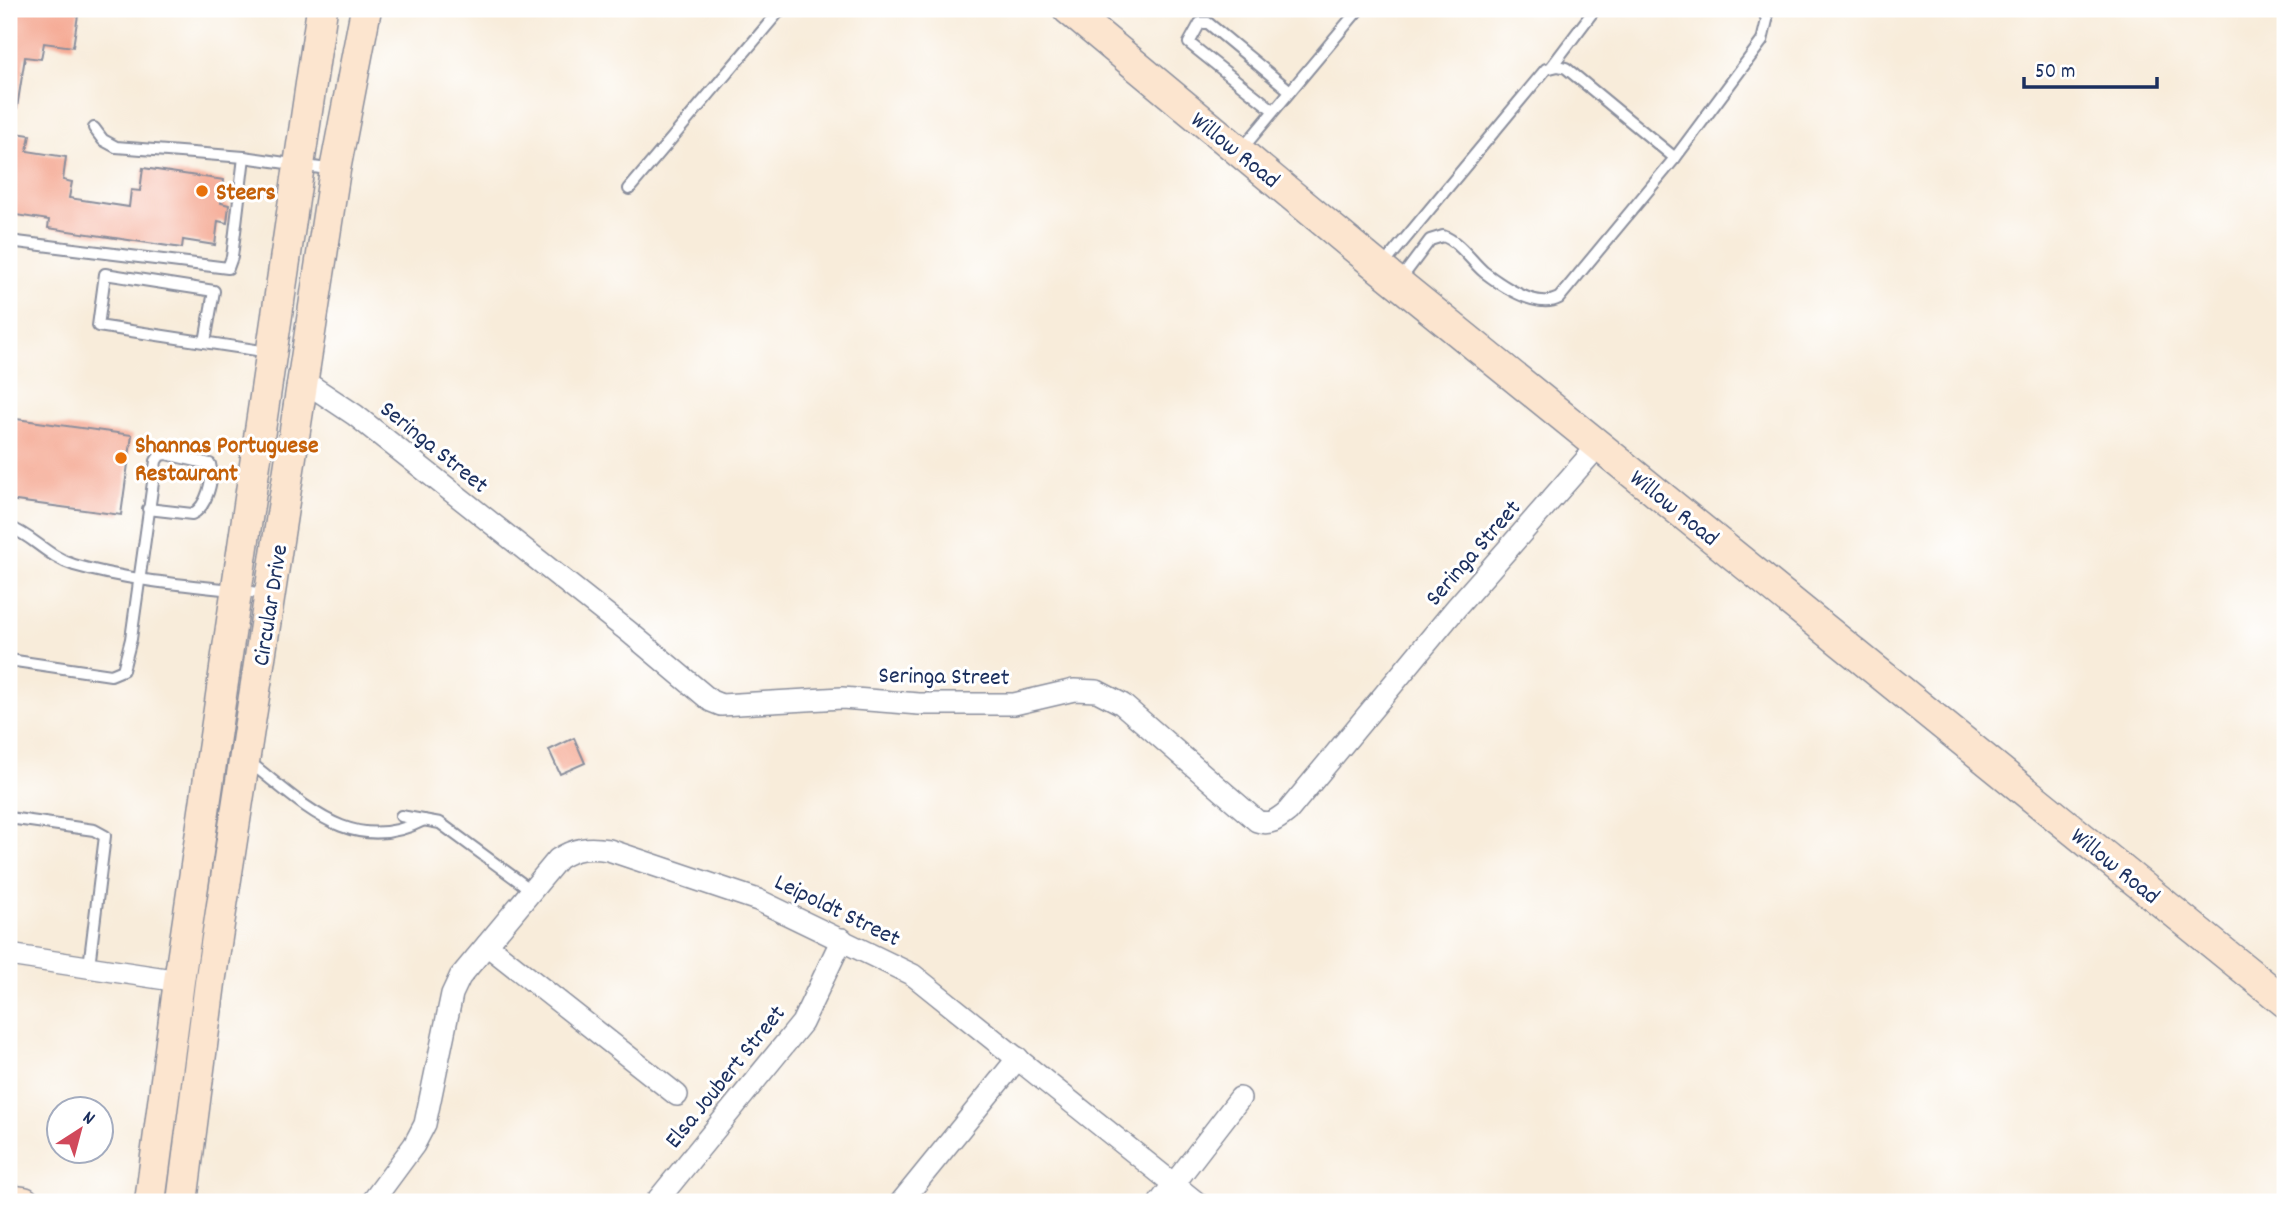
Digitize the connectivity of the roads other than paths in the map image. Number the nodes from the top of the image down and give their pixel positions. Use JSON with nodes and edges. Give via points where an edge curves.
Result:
{"nodes":[{"id":1,"x":322,"y":9,"type":"edge"},
{"id":2,"x":366,"y":9,"type":"edge"},
{"id":3,"x":782,"y":9,"type":"edge"},
{"id":4,"x":1068,"y":9,"type":"edge"},
{"id":5,"x":1359,"y":9,"type":"edge"},
{"id":6,"x":1595,"y":9,"type":"edge"},
{"id":7,"x":1763,"y":9,"type":"edge"},
{"id":8,"x":1552,"y":66,"type":"junction"},
{"id":9,"x":1289,"y":90,"type":"junction"},
{"id":10,"x":1273,"y":110,"type":"junction"},
{"id":11,"x":94,"y":128,"type":"dead end"},
{"id":12,"x":1240,"y":152,"type":"junction"},
{"id":13,"x":244,"y":157,"type":"junction"},
{"id":14,"x":1675,"y":158,"type":"junction"},
{"id":15,"x":299,"y":165,"type":"junction"},
{"id":16,"x":335,"y":170,"type":"junction"},
{"id":17,"x":629,"y":189,"type":"dead end"},
{"id":18,"x":9,"y":241,"type":"edge"},
{"id":19,"x":1389,"y":275,"type":"junction"},
{"id":20,"x":205,"y":342,"type":"junction"},
{"id":21,"x":272,"y":353,"type":"junction"},
{"id":22,"x":304,"y":381,"type":"junction"},
{"id":23,"x":1599,"y":445,"type":"junction"},
{"id":24,"x":148,"y":509,"type":"junction"},
{"id":25,"x":9,"y":527,"type":"edge"},
{"id":26,"x":140,"y":578,"type":"junction"},
{"id":27,"x":237,"y":590,"type":"junction"},
{"id":28,"x":271,"y":594,"type":"junction"},
{"id":29,"x":9,"y":660,"type":"edge"},
{"id":30,"x":246,"y":760,"type":"junction"},
{"id":31,"x":401,"y":816,"type":"dead end"},
{"id":32,"x":9,"y":818,"type":"edge"},
{"id":33,"x":424,"y":820,"type":"junction"},
{"id":34,"x":531,"y":890,"type":"junction"},
{"id":35,"x":842,"y":939,"type":"junction"},
{"id":36,"x":487,"y":945,"type":"junction"},
{"id":37,"x":9,"y":955,"type":"edge"},
{"id":38,"x":89,"y":966,"type":"junction"},
{"id":39,"x":179,"y":981,"type":"junction"},
{"id":40,"x":2285,"y":1002,"type":"edge"},
{"id":41,"x":1018,"y":1058,"type":"junction"},
{"id":42,"x":677,"y":1095,"type":"dead end"},
{"id":43,"x":1240,"y":1098,"type":"dead end"},
{"id":44,"x":1175,"y":1185,"type":"junction"},
{"id":45,"x":9,"y":1200,"type":"edge"},
{"id":46,"x":24,"y":1202,"type":"edge"},
{"id":47,"x":150,"y":1202,"type":"edge"},
{"id":48,"x":182,"y":1202,"type":"edge"},
{"id":49,"x":372,"y":1202,"type":"edge"},
{"id":50,"x":656,"y":1202,"type":"edge"},
{"id":51,"x":901,"y":1202,"type":"edge"},
{"id":52,"x":1160,"y":1202,"type":"edge"},
{"id":53,"x":1196,"y":1202,"type":"edge"}],
"edges":[{"from":1,"to":15,"type":"street","name":"Circular Drive"},
{"from":2,"to":16,"type":"street","name":"Circular Drive"},
{"from":3,"to":17,"type":"lane"},
{"from":4,"to":12,"type":"street","name":"Willow Road"},
{"from":5,"to":9,"type":"lane"},
{"from":6,"to":8,"type":"lane"},
{"from":7,"to":14,"type":"lane","via":[[1767,20],[1762,41]]},
{"from":8,"to":14,"type":"lane","via":[[1566,68]]},
{"from":8,"to":19,"type":"lane"},
{"from":9,"to":10,"type":"lane"},
{"from":9,"to":10,"type":"lane","via":[[1208,23],[1203,21],[1196,28],[1189,43]]},
{"from":10,"to":12,"type":"lane"},
{"from":11,"to":13,"type":"lane","via":[[116,147]]},
{"from":12,"to":19,"type":"street","name":"Willow Road"},
{"from":13,"to":15,"type":"lane"},
{"from":13,"to":18,"type":"lane","via":[[228,268]]},
{"from":14,"to":19,"type":"lane","via":[[1553,301],[1524,296],[1498,281],[1448,237],[1430,240]]},
{"from":15,"to":16,"type":"lane"},
{"from":15,"to":21,"type":"street","name":"Circular Drive"},
{"from":16,"to":22,"type":"street","name":"Circular Drive"},
{"from":19,"to":23,"type":"street","name":"Willow Road"},
{"from":20,"to":20,"type":"lane","via":[[98,326],[105,274],[214,291]]},
{"from":20,"to":21,"type":"lane"},
{"from":21,"to":27,"type":"street","name":"Circular Drive"},
{"from":22,"to":23,"type":"street","name":"Seringa Street","via":[[355,415],[712,701],[722,705],[842,698],[1014,704],[1057,692],[1097,691],[1122,704],[1264,824],[1288,811]]},
{"from":22,"to":28,"type":"street","name":"Circular Drive"},
{"from":23,"to":40,"type":"street","name":"Willow Road"},
{"from":24,"to":24,"type":"lane","via":[[198,511],[206,499],[210,464],[160,455]]},
{"from":24,"to":26,"type":"lane"},
{"from":25,"to":26,"type":"lane","via":[[57,559]]},
{"from":26,"to":27,"type":"lane"},
{"from":26,"to":29,"type":"lane","via":[[127,662],[120,673]]},
{"from":27,"to":28,"type":"lane"},
{"from":27,"to":39,"type":"street","name":"Circular Drive"},
{"from":28,"to":30,"type":"street","name":"Circular Drive"},
{"from":30,"to":33,"type":"lane","via":[[319,815],[350,830],[390,832]]},
{"from":30,"to":48,"type":"street","name":"Circular Drive","via":[[210,983]]},
{"from":31,"to":33,"type":"lane"},
{"from":32,"to":38,"type":"lane","via":[[94,830],[105,836]]},
{"from":33,"to":34,"type":"lane","via":[[439,823],[474,845]]},
{"from":34,"to":35,"type":"street","name":"Leipoldt Street","via":[[558,859],[572,851],[609,850],[743,894]]},
{"from":34,"to":36,"type":"street","name":"Leipoldt Street"},
{"from":35,"to":41,"type":"street","name":"Leipoldt Street","via":[[923,982]]},
{"from":35,"to":50,"type":"street","name":"Elsa Joubert Street","via":[[802,1023]]},
{"from":36,"to":42,"type":"street"},
{"from":36,"to":49,"type":"street","name":"Leipoldt Street","via":[[452,994],[422,1131]]},
{"from":37,"to":38,"type":"street"},
{"from":38,"to":39,"type":"street"},
{"from":39,"to":47,"type":"street","name":"Circular Drive"},
{"from":41,"to":44,"type":"street","name":"Leipoldt Street"},
{"from":41,"to":51,"type":"street"},
{"from":43,"to":44,"type":"street"},
{"from":44,"to":52,"type":"street"},
{"from":44,"to":53,"type":"street","name":"Leipoldt Street"},
{"from":45,"to":46,"type":"street"}]}
